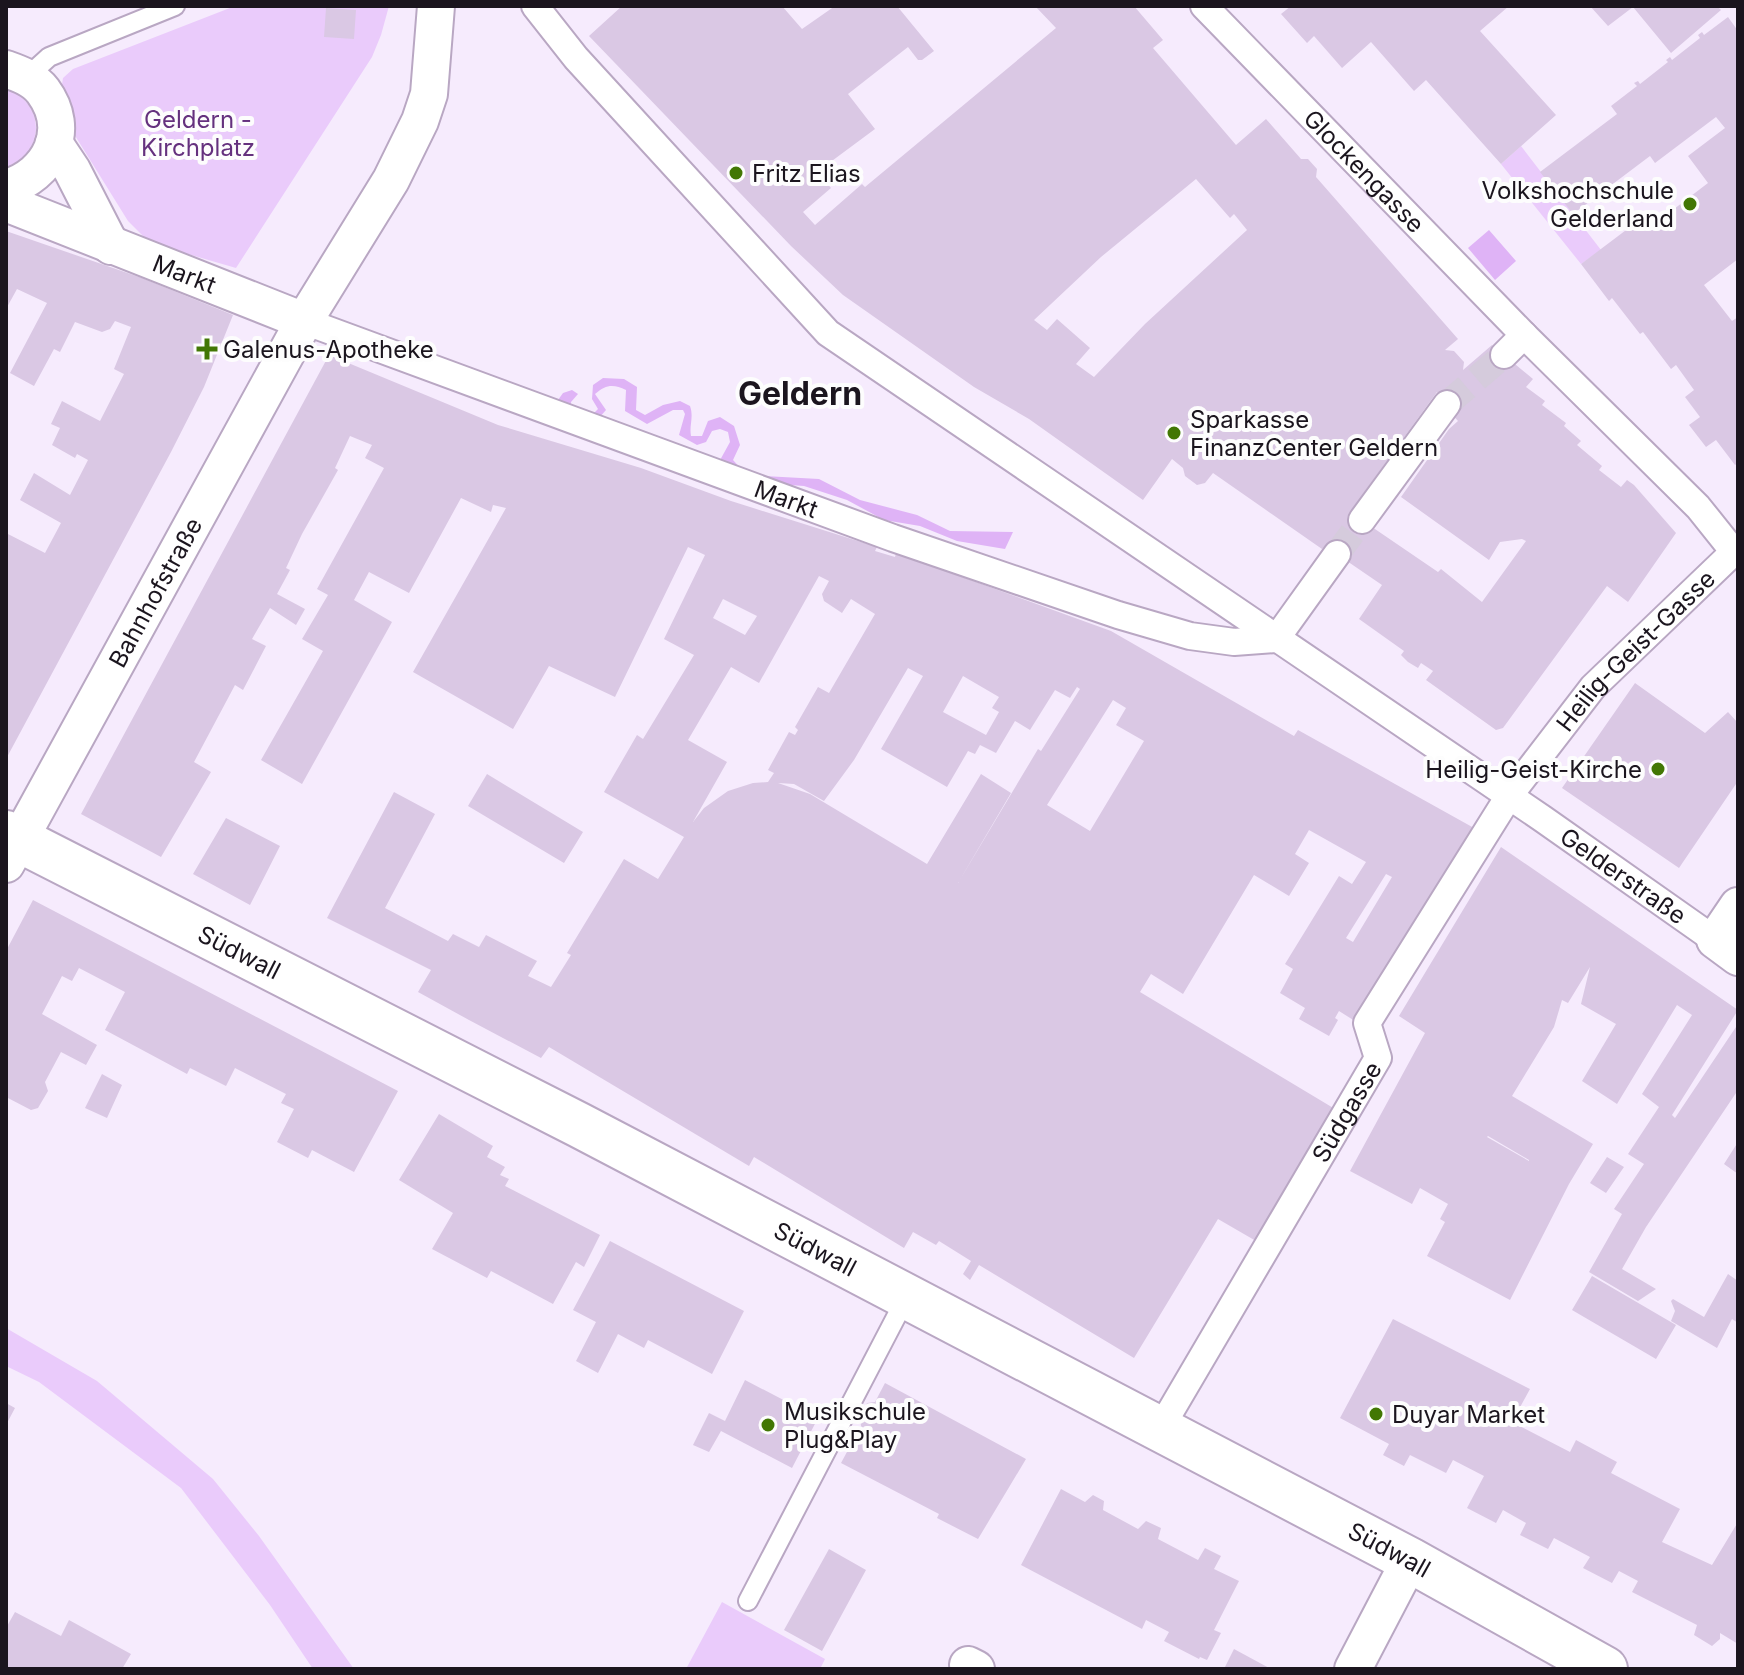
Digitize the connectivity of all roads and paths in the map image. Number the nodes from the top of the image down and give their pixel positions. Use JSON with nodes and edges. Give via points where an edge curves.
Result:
{"nodes":[{"id":1,"x":175,"y":6,"type":"edge"},
{"id":2,"x":436,"y":6,"type":"edge"},
{"id":3,"x":535,"y":6,"type":"edge"},
{"id":4,"x":1204,"y":6,"type":"edge"},
{"id":5,"x":16,"y":73,"type":"edge"},
{"id":6,"x":54,"y":143,"type":"junction"},
{"id":7,"x":6,"y":188,"type":"edge"},
{"id":8,"x":6,"y":203,"type":"edge"},
{"id":9,"x":111,"y":246,"type":"junction"},
{"id":10,"x":304,"y":321,"type":"junction"},
{"id":11,"x":1524,"y":335,"type":"junction"},
{"id":12,"x":1504,"y":355,"type":"tunnel mouth"},
{"id":13,"x":1447,"y":404,"type":"tunnel mouth"},
{"id":14,"x":1362,"y":520,"type":"tunnel mouth"},
{"id":15,"x":1736,"y":550,"type":"edge"},
{"id":16,"x":1337,"y":554,"type":"tunnel mouth"},
{"id":17,"x":1276,"y":639,"type":"junction"},
{"id":18,"x":1509,"y":796,"type":"junction"},
{"id":19,"x":10,"y":846,"type":"edge"},
{"id":20,"x":1738,"y":906,"type":"edge"},
{"id":21,"x":1726,"y":949,"type":"edge"},
{"id":22,"x":907,"y":1296,"type":"junction"},
{"id":23,"x":1160,"y":1429,"type":"junction"},
{"id":24,"x":1410,"y":1560,"type":"junction"},
{"id":25,"x":748,"y":1601,"type":"dead end"},
{"id":26,"x":1353,"y":1669,"type":"edge"},
{"id":27,"x":1605,"y":1669,"type":"edge"}],
"edges":[{"from":1,"to":5,"type":"lane"},
{"from":2,"to":10,"type":"street","via":[[429,94],[420,121],[391,180]]},
{"from":3,"to":17,"type":"street","via":[[576,58],[828,333]]},
{"from":4,"to":11,"type":"street","name":"Glockengasse"},
{"from":5,"to":6,"type":"street","via":[[42,89],[52,106]]},
{"from":6,"to":7,"type":"street","via":[[36,175]]},
{"from":6,"to":9,"type":"street"},
{"from":8,"to":9,"type":"street","name":"Markt"},
{"from":9,"to":10,"type":"street","name":"Markt"},
{"from":10,"to":17,"type":"street","name":"Markt","via":[[893,538],[1118,615],[1190,636],[1234,642]]},
{"from":10,"to":19,"type":"street","name":"Bahnhofstraße"},
{"from":11,"to":12,"type":"street"},
{"from":11,"to":15,"type":"street","name":"Glockengasse"},
{"from":13,"to":14,"type":"street"},
{"from":15,"to":18,"type":"street","name":"Heilig-Geist-Gasse","via":[[1593,687]]},
{"from":16,"to":17,"type":"street"},
{"from":17,"to":18,"type":"street"},
{"from":18,"to":21,"type":"street","name":"Gelderstraße"},
{"from":18,"to":23,"type":"street","name":"Südgasse","via":[[1367,1023],[1378,1058]]},
{"from":19,"to":22,"type":"street","name":"Südwall","via":[[579,1125]]},
{"from":20,"to":21,"type":"street"},
{"from":22,"to":23,"type":"street","name":"Südwall"},
{"from":22,"to":25,"type":"lane"},
{"from":23,"to":24,"type":"street","name":"Südwall"},
{"from":24,"to":26,"type":"street"},
{"from":24,"to":27,"type":"street","name":"Südwall"}]}
